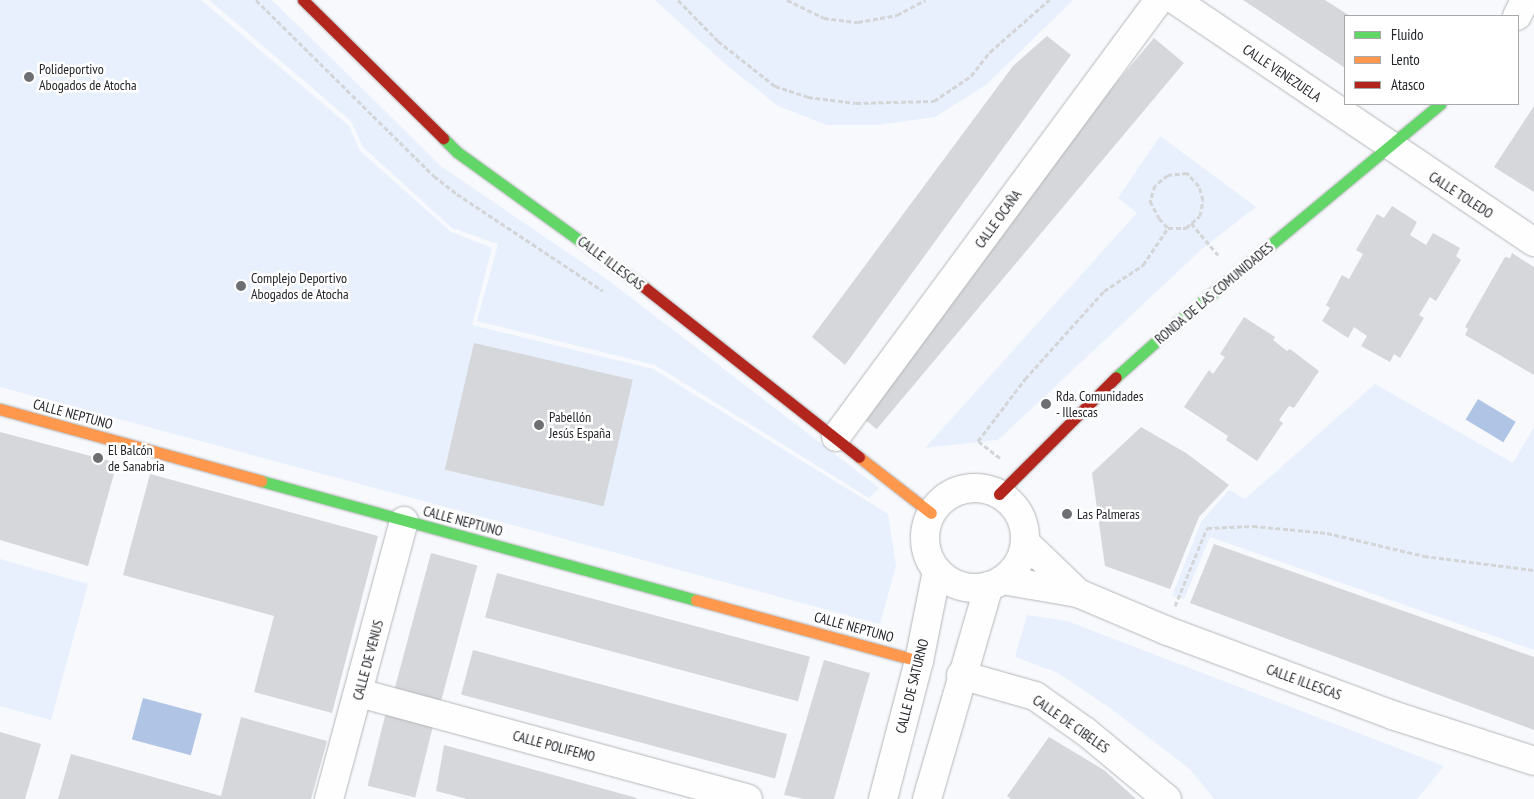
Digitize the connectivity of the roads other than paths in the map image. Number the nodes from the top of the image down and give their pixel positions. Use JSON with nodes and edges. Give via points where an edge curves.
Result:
{"nodes":[{"id":1,"x":304,"y":0,"type":"edge"},
{"id":2,"x":1159,"y":0,"type":"edge"},
{"id":3,"x":1175,"y":0,"type":"edge"},
{"id":4,"x":1525,"y":0,"type":"edge"},
{"id":5,"x":1517,"y":15,"type":"edge"},
{"id":6,"x":1439,"y":105,"type":"edge"},
{"id":7,"x":1389,"y":147,"type":"junction"},
{"id":8,"x":1534,"y":242,"type":"edge"},
{"id":9,"x":0,"y":410,"type":"edge"},
{"id":10,"x":836,"y":437,"type":"junction"},
{"id":11,"x":1000,"y":494,"type":"junction"},
{"id":12,"x":931,"y":513,"type":"junction"},
{"id":13,"x":404,"y":521,"type":"junction"},
{"id":14,"x":1025,"y":542,"type":"junction"},
{"id":15,"x":938,"y":572,"type":"junction"},
{"id":16,"x":996,"y":583,"type":"junction"},
{"id":17,"x":1078,"y":593,"type":"junction"},
{"id":18,"x":919,"y":661,"type":"junction"},
{"id":19,"x":960,"y":675,"type":"junction"},
{"id":20,"x":359,"y":693,"type":"junction"},
{"id":21,"x":1534,"y":761,"type":"edge"},
{"id":22,"x":329,"y":799,"type":"edge"},
{"id":23,"x":748,"y":799,"type":"edge"},
{"id":24,"x":884,"y":799,"type":"edge"},
{"id":25,"x":927,"y":799,"type":"edge"},
{"id":26,"x":1167,"y":799,"type":"edge"}],
"edges":[{"from":1,"to":10,"type":"street","name":"CALLE ILLESCAS","via":[[457,152],[602,254]]},
{"from":2,"to":10,"type":"street","name":"CALLE OCAÑA"},
{"from":3,"to":7,"type":"street","name":"CALLE VENEZUELA"},
{"from":4,"to":5,"type":"street"},
{"from":6,"to":7,"type":"street","name":"RONDA DE LAS COMUNIDADES"},
{"from":7,"to":8,"type":"street","name":"CALLE TOLEDO"},
{"from":7,"to":11,"type":"street","name":"RONDA DE LAS COMUNIDADES","via":[[1110,383]]},
{"from":9,"to":13,"type":"street","name":"CALLE NEPTUNO"},
{"from":10,"to":12,"type":"street","name":"CALLE ILLESCAS"},
{"from":11,"to":12,"type":"street","via":[[981,488],[961,490],[944,498]]},
{"from":11,"to":14,"type":"street","via":[[1019,513]]},
{"from":12,"to":15,"type":"street","via":[[925,530],[926,548]]},
{"from":13,"to":18,"type":"street","name":"CALLE NEPTUNO"},
{"from":13,"to":20,"type":"street","name":"CALLE DE VENUS"},
{"from":14,"to":16,"type":"street","via":[[1017,565]]},
{"from":14,"to":17,"type":"street","name":"CALLE ILLESCAS"},
{"from":15,"to":16,"type":"street","via":[[962,586]]},
{"from":15,"to":18,"type":"street","name":"CALLE DE SATURNO"},
{"from":16,"to":17,"type":"street","name":"CALLE ILLESCAS"},
{"from":16,"to":19,"type":"street"},
{"from":17,"to":21,"type":"street","name":"CALLE ILLESCAS","via":[[1165,630],[1392,714]]},
{"from":18,"to":24,"type":"street","name":"CALLE DE SATURNO"},
{"from":19,"to":25,"type":"street"},
{"from":19,"to":26,"type":"street","name":"CALLE DE CIBELES","via":[[1035,696],[1086,732]]},
{"from":20,"to":22,"type":"street","name":"CALLE DE VENUS"},
{"from":20,"to":23,"type":"street","name":"CALLE POLIFEMO"}]}
